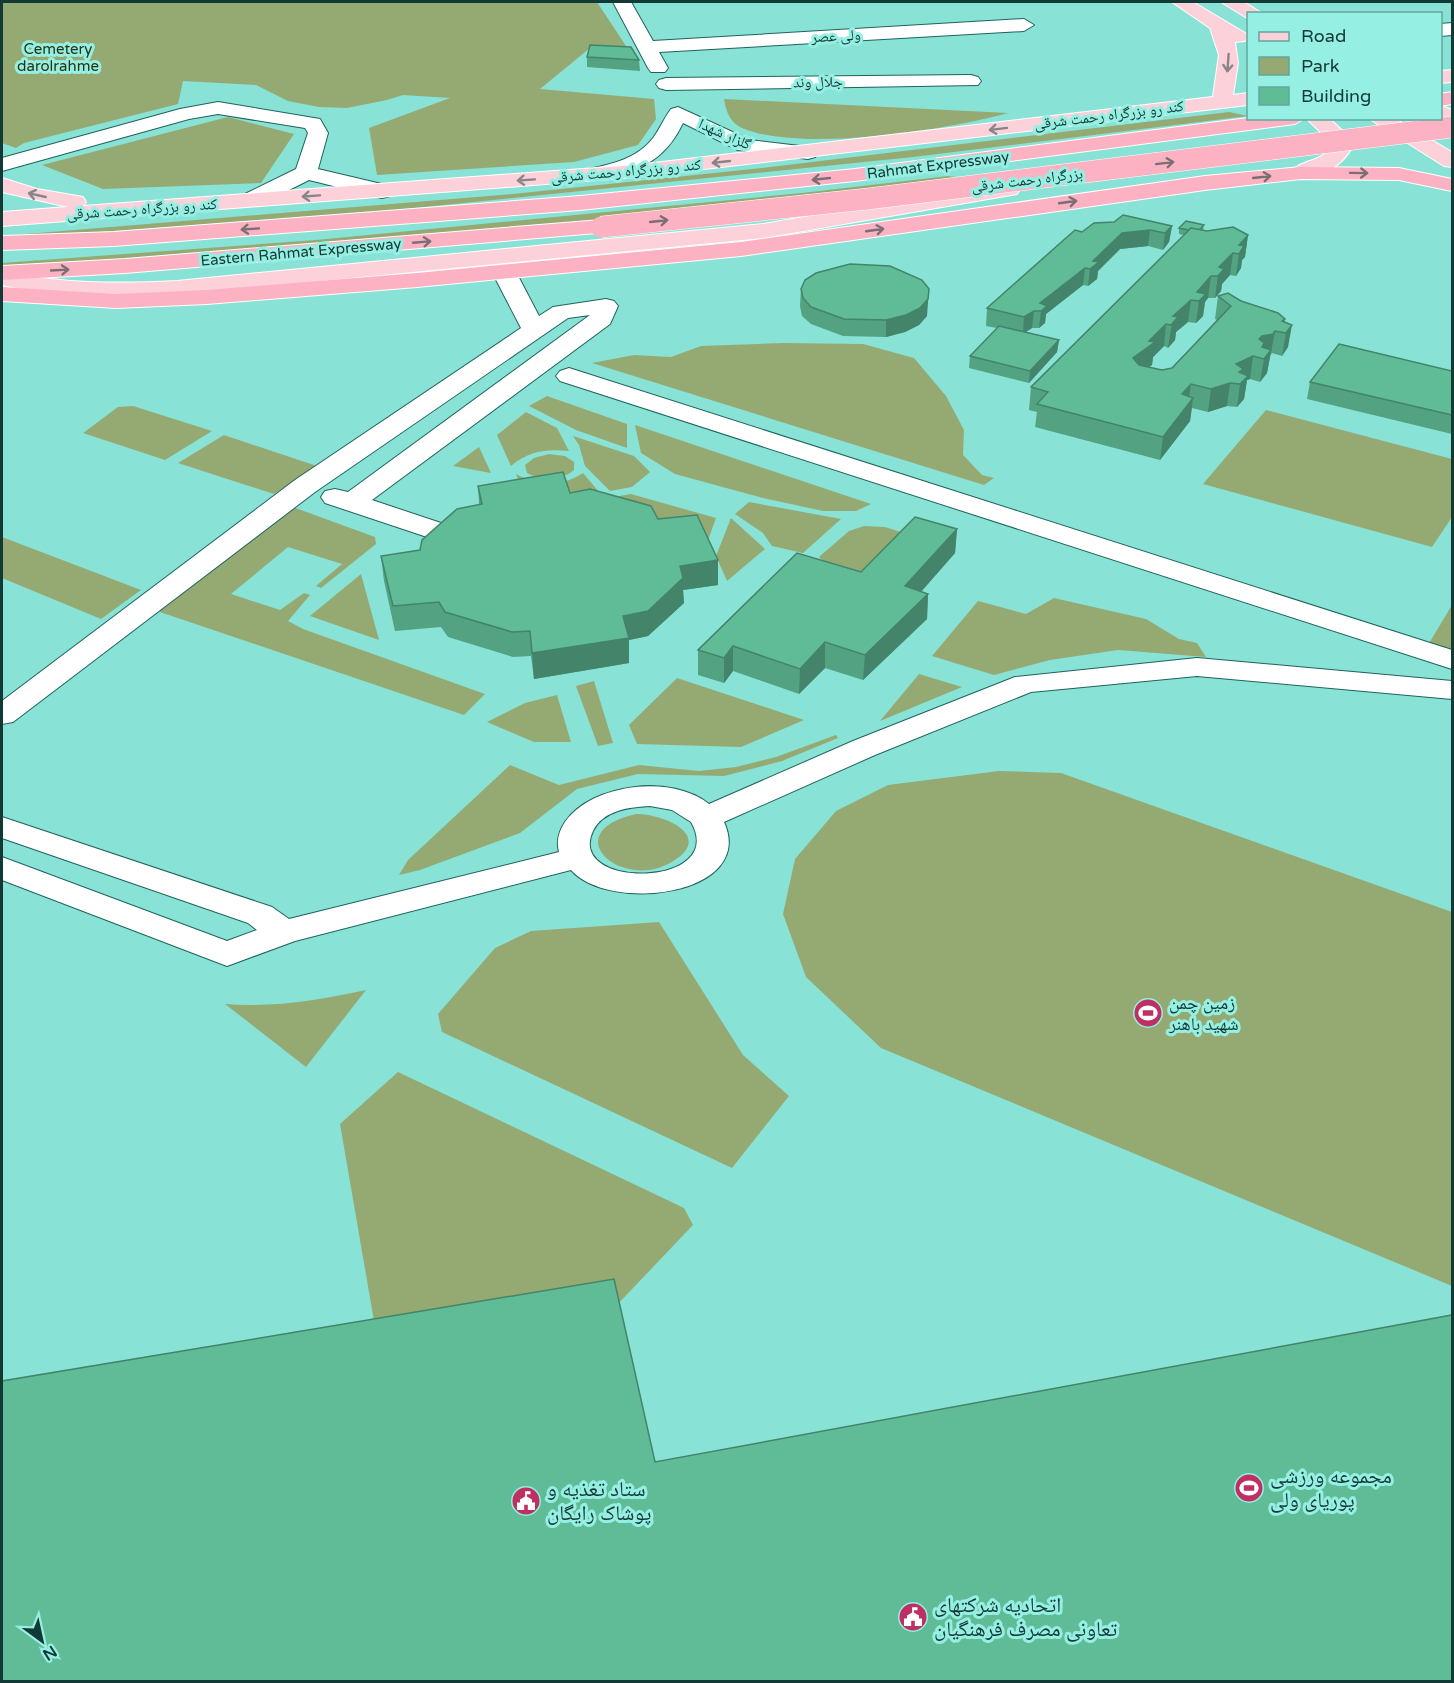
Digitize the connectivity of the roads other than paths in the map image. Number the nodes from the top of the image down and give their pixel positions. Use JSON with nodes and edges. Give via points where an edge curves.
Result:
{"nodes":[{"id":1,"x":622,"y":2,"type":"edge"},
{"id":2,"x":1181,"y":2,"type":"edge"},
{"id":3,"x":1230,"y":2,"type":"edge"},
{"id":4,"x":1250,"y":12,"type":"edge"},
{"id":5,"x":1024,"y":25,"type":"dead end"},
{"id":6,"x":1220,"y":26,"type":"junction"},
{"id":7,"x":1247,"y":42,"type":"edge"},
{"id":8,"x":648,"y":47,"type":"junction"},
{"id":9,"x":971,"y":81,"type":"dead end"},
{"id":10,"x":666,"y":84,"type":"junction"},
{"id":11,"x":1247,"y":100,"type":"edge"},
{"id":12,"x":1222,"y":102,"type":"junction"},
{"id":13,"x":678,"y":113,"type":"junction"},
{"id":14,"x":1280,"y":120,"type":"edge"},
{"id":15,"x":1318,"y":120,"type":"edge"},
{"id":16,"x":1381,"y":120,"type":"edge"},
{"id":17,"x":1452,"y":127,"type":"edge"},
{"id":18,"x":808,"y":153,"type":"junction"},
{"id":19,"x":1452,"y":161,"type":"edge"},
{"id":20,"x":2,"y":165,"type":"edge"},
{"id":21,"x":1137,"y":166,"type":"junction"},
{"id":22,"x":306,"y":173,"type":"junction"},
{"id":23,"x":1301,"y":173,"type":"junction"},
{"id":24,"x":597,"y":174,"type":"junction"},
{"id":25,"x":2,"y":185,"type":"edge"},
{"id":26,"x":1452,"y":185,"type":"edge"},
{"id":27,"x":382,"y":191,"type":"junction"},
{"id":28,"x":251,"y":200,"type":"junction"},
{"id":29,"x":580,"y":203,"type":"joint"},
{"id":30,"x":179,"y":206,"type":"junction"},
{"id":31,"x":2,"y":219,"type":"edge"},
{"id":32,"x":600,"y":227,"type":"joint"},
{"id":33,"x":2,"y":243,"type":"edge"},
{"id":34,"x":504,"y":272,"type":"junction"},
{"id":35,"x":2,"y":273,"type":"edge"},
{"id":36,"x":2,"y":278,"type":"edge"},
{"id":37,"x":2,"y":294,"type":"edge"},
{"id":38,"x":534,"y":330,"type":"junction"},
{"id":39,"x":569,"y":376,"type":"dead end"},
{"id":40,"x":305,"y":486,"type":"junction"},
{"id":41,"x":352,"y":502,"type":"junction"},
{"id":42,"x":443,"y":533,"type":"edge"},
{"id":43,"x":1357,"y":628,"type":"junction"},
{"id":44,"x":1452,"y":660,"type":"edge"},
{"id":45,"x":1402,"y":684,"type":"junction"},
{"id":46,"x":1452,"y":690,"type":"edge"},
{"id":47,"x":2,"y":715,"type":"edge"},
{"id":48,"x":706,"y":818,"type":"junction"},
{"id":49,"x":2,"y":827,"type":"edge"},
{"id":50,"x":579,"y":858,"type":"junction"},
{"id":51,"x":2,"y":868,"type":"edge"},
{"id":52,"x":284,"y":932,"type":"junction"}],
"edges":[{"from":1,"to":8,"type":"street","name":"گلزار شهدا"},
{"from":2,"to":6,"type":"main road"},
{"from":3,"to":4,"type":"main road"},
{"from":5,"to":8,"type":"street","name":"ولی عصر"},
{"from":6,"to":7,"type":"main road"},
{"from":6,"to":12,"type":"main road","one_way":true,"via":[[1230,62]]},
{"from":8,"to":10,"type":"street","name":"گلزار شهدا"},
{"from":9,"to":10,"type":"street","name":"جلال وند"},
{"from":10,"to":13,"type":"street","name":"گلزار شهدا"},
{"from":11,"to":12,"type":"main road","name":"کند رو بزرگراه رحمت شرقی"},
{"from":12,"to":18,"type":"main road","name":"کند رو بزرگراه رحمت شرقی","one_way":true},
{"from":13,"to":18,"type":"street","name":"گلزار شهدا","via":[[745,146]]},
{"from":13,"to":24,"type":"street","name":"گلزار شهدا","via":[[657,150],[630,166]]},
{"from":14,"to":29,"type":"highway","name":"Rahmat Expressway","one_way":true,"via":[[855,175]]},
{"from":15,"to":23,"type":"main road","via":[[1343,142],[1341,151],[1325,164]]},
{"from":16,"to":19,"type":"main road"},
{"from":21,"to":17,"type":"highway","name":"بزرگراه رحمت شرقی","one_way":true,"bridge":true},
{"from":18,"to":24,"type":"main road","name":"کند رو بزرگراه رحمت شرقی","one_way":true},
{"from":20,"to":22,"type":"street","via":[[187,113],[218,108],[313,123],[318,133]]},
{"from":32,"to":21,"type":"highway","name":"بزرگراه رحمت شرقی","one_way":true,"bridge":true,"via":[[867,200]]},
{"from":21,"to":36,"type":"main road","via":[[763,231],[247,282],[75,290]]},
{"from":22,"to":27,"type":"street"},
{"from":22,"to":28,"type":"street"},
{"from":23,"to":26,"type":"highway","one_way":true,"via":[[1399,174]]},
{"from":34,"to":23,"type":"highway","one_way":true,"via":[[741,249],[1205,183]]},
{"from":24,"to":27,"type":"main road","name":"کند رو بزرگراه رحمت شرقی","one_way":true},
{"from":30,"to":25,"type":"main road","one_way":true,"via":[[83,204]]},
{"from":27,"to":28,"type":"main road","name":"کند رو بزرگراه رحمت شرقی","one_way":true},
{"from":28,"to":30,"type":"main road","name":"کند رو بزرگراه رحمت شرقی"},
{"from":29,"to":33,"type":"highway","name":"Eastern Rahmat Expressway","one_way":true,"via":[[114,239]]},
{"from":30,"to":31,"type":"main road","name":"کند رو بزرگراه رحمت شرقی"},
{"from":35,"to":32,"type":"highway","name":"Eastern Rahmat Expressway","one_way":true},
{"from":34,"to":37,"type":"highway","via":[[116,301]]},
{"from":34,"to":38,"type":"street"},
{"from":38,"to":40,"type":"street"},
{"from":38,"to":41,"type":"street","via":[[561,312],[606,306],[601,319]]},
{"from":39,"to":43,"type":"street"},
{"from":40,"to":41,"type":"street"},
{"from":40,"to":47,"type":"street"},
{"from":41,"to":42,"type":"street"},
{"from":43,"to":44,"type":"street"},
{"from":43,"to":45,"type":"street"},
{"from":45,"to":46,"type":"street"},
{"from":45,"to":48,"type":"street","via":[[1197,668],[1026,683],[864,748]]},
{"from":48,"to":50,"type":"street","via":[[672,799],[650,796],[605,804],[576,828],[573,843]]},
{"from":48,"to":50,"type":"street","via":[[713,831],[714,845],[693,871],[675,879],[630,884],[591,871]]},
{"from":49,"to":52,"type":"street","via":[[260,915]]},
{"from":50,"to":52,"type":"street"},
{"from":51,"to":52,"type":"street","via":[[227,954]]}]}
